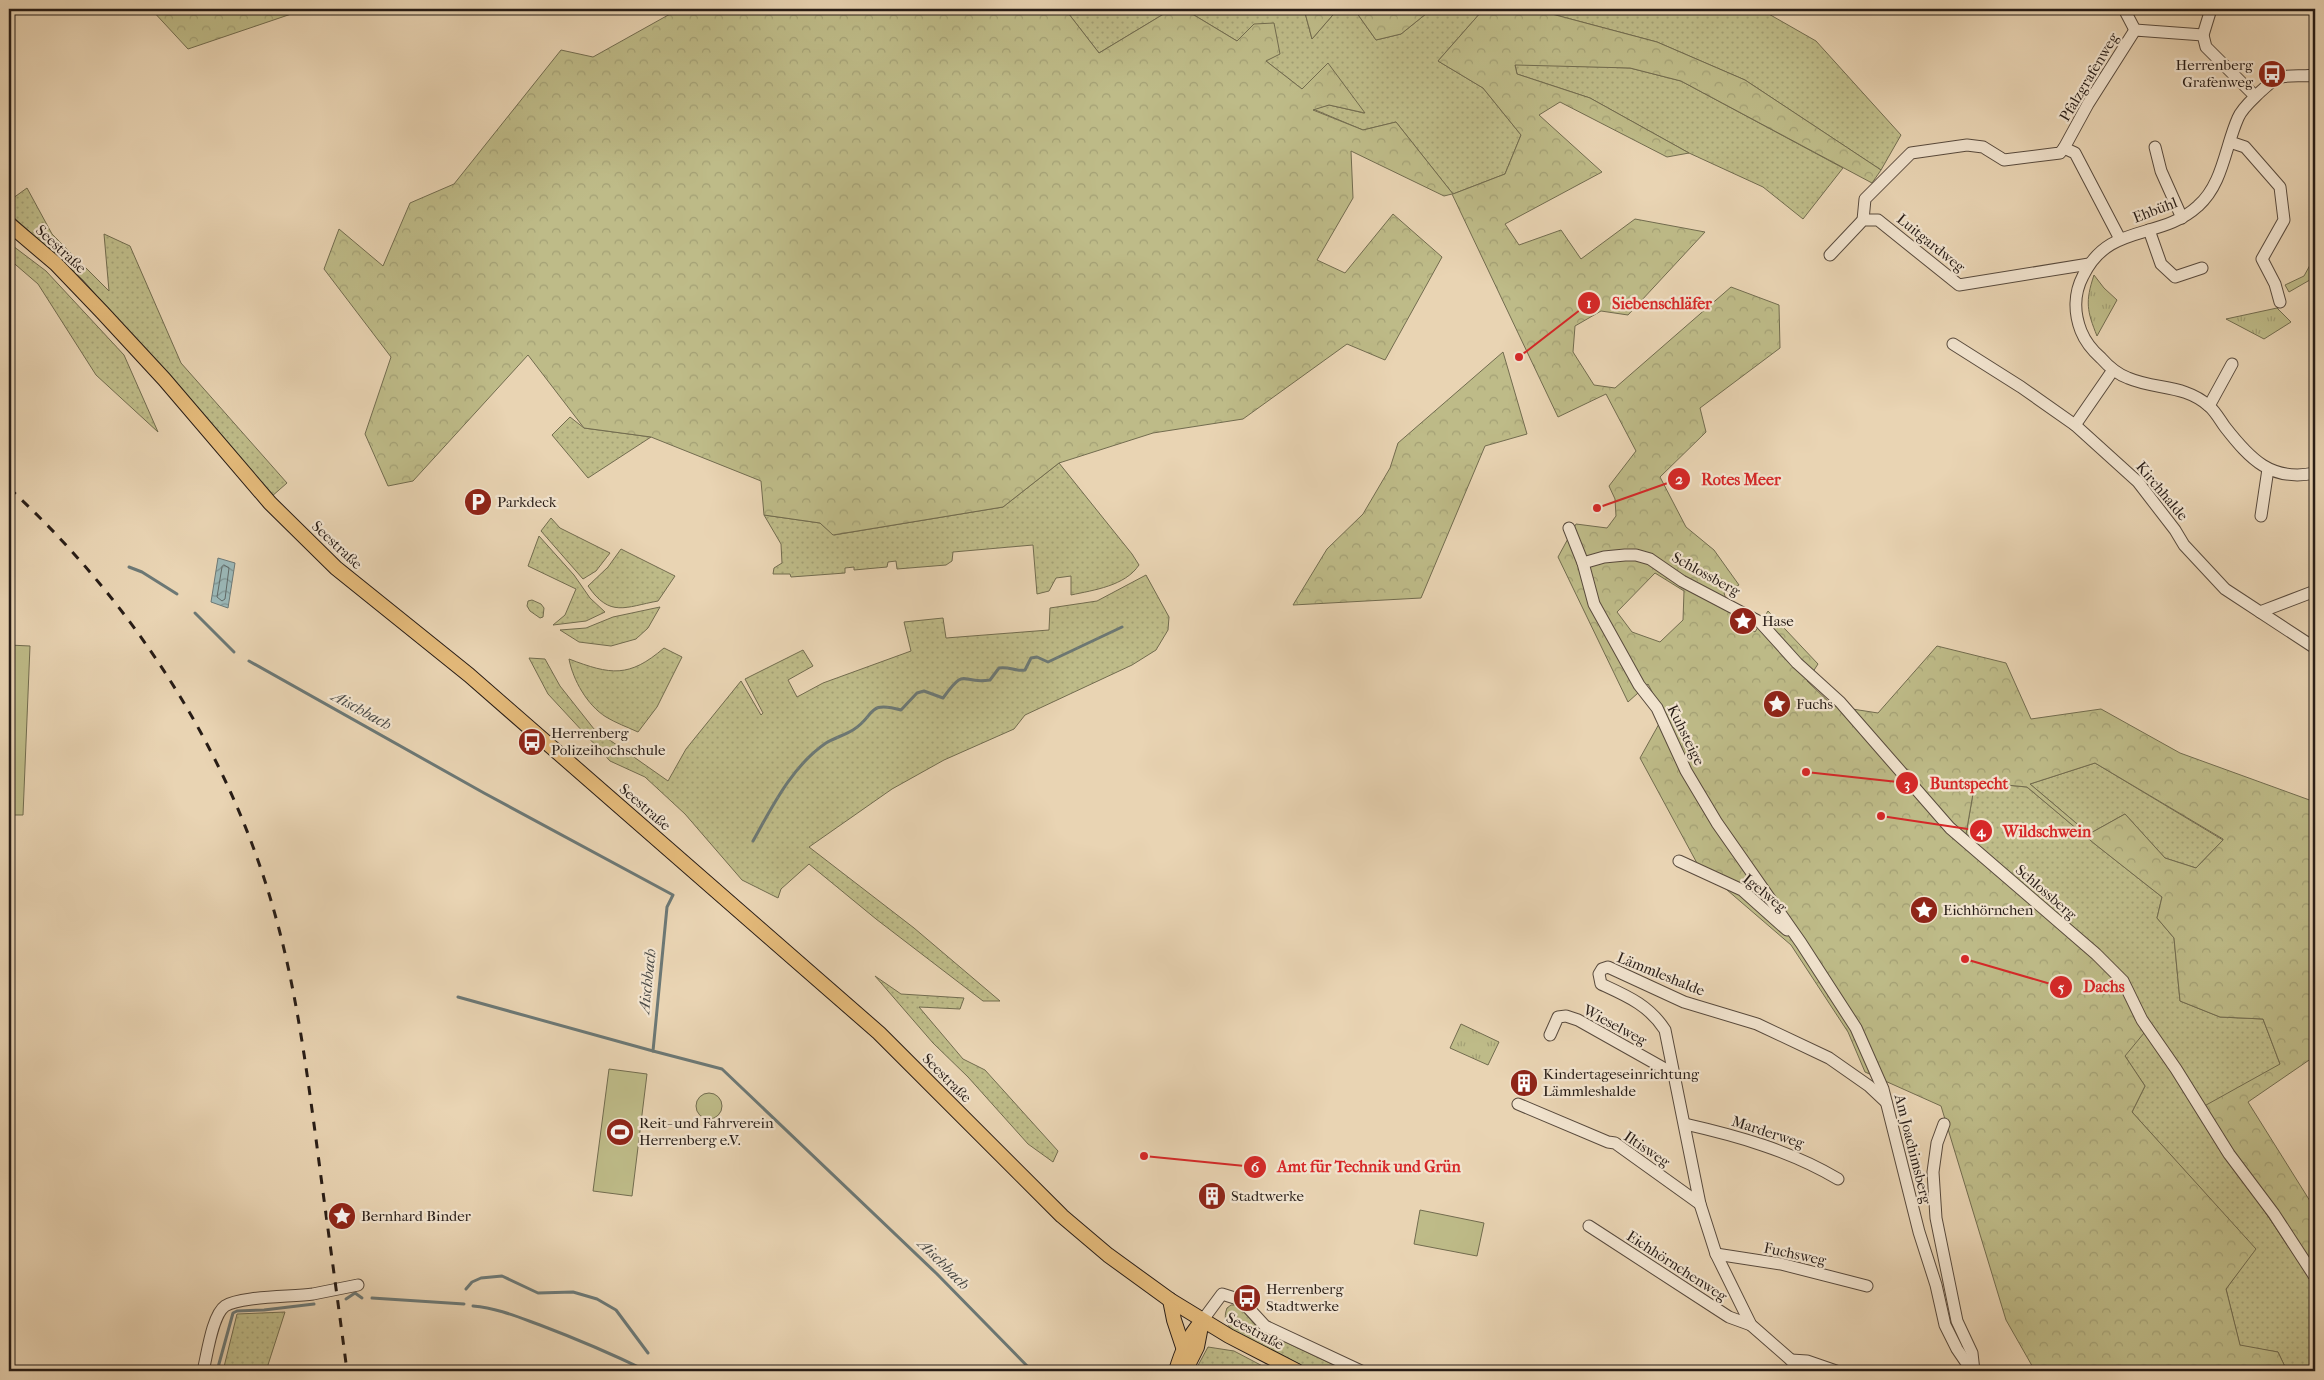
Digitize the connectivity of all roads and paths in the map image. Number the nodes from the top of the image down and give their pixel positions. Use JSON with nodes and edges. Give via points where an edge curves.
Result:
{"nodes":[{"id":1,"x":2124,"y":9,"type":"edge"},
{"id":2,"x":2212,"y":9,"type":"edge"},
{"id":3,"x":2134,"y":30,"type":"junction"},
{"id":4,"x":2203,"y":35,"type":"junction"},
{"id":5,"x":2314,"y":77,"type":"edge"},
{"id":6,"x":2255,"y":96,"type":"junction"},
{"id":7,"x":2230,"y":142,"type":"junction"},
{"id":8,"x":2156,"y":147,"type":"dead end"},
{"id":9,"x":2064,"y":148,"type":"junction"},
{"id":10,"x":2271,"y":198,"type":"dead end"},
{"id":11,"x":2282,"y":205,"type":"junction"},
{"id":12,"x":2182,"y":218,"type":"junction"},
{"id":13,"x":1863,"y":220,"type":"junction"},
{"id":14,"x":9,"y":224,"type":"edge"},
{"id":15,"x":2149,"y":230,"type":"junction"},
{"id":16,"x":2120,"y":239,"type":"junction"},
{"id":17,"x":1830,"y":255,"type":"dead end"},
{"id":18,"x":2088,"y":264,"type":"junction"},
{"id":19,"x":2202,"y":268,"type":"dead end"},
{"id":20,"x":2280,"y":302,"type":"dead end"},
{"id":21,"x":1953,"y":344,"type":"dead end"},
{"id":22,"x":2232,"y":364,"type":"dead end"},
{"id":23,"x":2113,"y":370,"type":"junction"},
{"id":24,"x":2209,"y":406,"type":"junction"},
{"id":25,"x":2075,"y":425,"type":"junction"},
{"id":26,"x":2268,"y":469,"type":"junction"},
{"id":27,"x":2315,"y":473,"type":"edge"},
{"id":28,"x":2261,"y":516,"type":"dead end"},
{"id":29,"x":1569,"y":528,"type":"dead end"},
{"id":30,"x":1583,"y":563,"type":"junction"},
{"id":31,"x":2315,"y":591,"type":"edge"},
{"id":32,"x":2260,"y":612,"type":"junction"},
{"id":33,"x":2315,"y":648,"type":"edge"},
{"id":34,"x":1679,"y":861,"type":"dead end"},
{"id":35,"x":1801,"y":943,"type":"junction"},
{"id":36,"x":1550,"y":1035,"type":"dead end"},
{"id":37,"x":1674,"y":1074,"type":"junction"},
{"id":38,"x":1886,"y":1103,"type":"junction"},
{"id":39,"x":1518,"y":1104,"type":"dead end"},
{"id":40,"x":1685,"y":1124,"type":"junction"},
{"id":41,"x":1944,"y":1124,"type":"dead end"},
{"id":42,"x":1838,"y":1179,"type":"dead end"},
{"id":43,"x":1700,"y":1204,"type":"junction"},
{"id":44,"x":1589,"y":1226,"type":"dead end"},
{"id":45,"x":1716,"y":1254,"type":"junction"},
{"id":46,"x":2315,"y":1277,"type":"edge"},
{"id":47,"x":358,"y":1285,"type":"dead end"},
{"id":48,"x":1867,"y":1286,"type":"dead end"},
{"id":49,"x":1170,"y":1300,"type":"junction"},
{"id":50,"x":1202,"y":1321,"type":"junction"},
{"id":51,"x":1752,"y":1325,"type":"junction"},
{"id":52,"x":1229,"y":1336,"type":"junction"},
{"id":53,"x":1190,"y":1347,"type":"junction"},
{"id":54,"x":1791,"y":1360,"type":"junction"},
{"id":55,"x":203,"y":1371,"type":"edge"},
{"id":56,"x":1176,"y":1371,"type":"edge"},
{"id":57,"x":1185,"y":1371,"type":"edge"},
{"id":58,"x":1296,"y":1371,"type":"edge"},
{"id":59,"x":1362,"y":1371,"type":"edge"},
{"id":60,"x":1799,"y":1371,"type":"edge"},
{"id":61,"x":1836,"y":1371,"type":"edge"},
{"id":62,"x":1973,"y":1371,"type":"edge"}],
"edges":[{"from":1,"to":3,"type":"street"},
{"from":2,"to":4,"type":"street"},
{"from":3,"to":4,"type":"street","name":"Pfalzgrafenweg"},
{"from":3,"to":9,"type":"street","name":"Pfalzgrafenweg"},
{"from":4,"to":6,"type":"street","via":[[2206,47]]},
{"from":5,"to":6,"type":"street","name":"Ehbühl","via":[[2280,77]]},
{"from":6,"to":7,"type":"street","name":"Ehbühl","via":[[2238,116]]},
{"from":7,"to":11,"type":"street","via":[[2245,148],[2280,187]]},
{"from":7,"to":12,"type":"street","name":"Ehbühl","via":[[2212,190]]},
{"from":8,"to":12,"type":"street","via":[[2161,171]]},
{"from":9,"to":13,"type":"street","via":[[2060,152],[2004,160],[1983,147],[1967,145],[1911,153],[1866,199]]},
{"from":9,"to":16,"type":"street","via":[[2075,153]]},
{"from":10,"to":11,"type":"street"},
{"from":11,"to":20,"type":"street","via":[[2284,220],[2262,259]]},
{"from":12,"to":15,"type":"street","name":"Ehbühl"},
{"from":13,"to":17,"type":"street"},
{"from":13,"to":18,"type":"street","name":"Luitgardweg","via":[[1878,220],[1959,286]]},
{"from":14,"to":49,"type":"main road","name":"Seestraße","via":[[56,264],[96,305],[270,503],[336,568],[469,675],[879,1032],[1062,1216],[1108,1255]]},
{"from":15,"to":16,"type":"street","name":"Ehbühl"},
{"from":15,"to":19,"type":"street","via":[[2161,264],[2175,277]]},
{"from":16,"to":18,"type":"street","name":"Ehbühl","via":[[2109,244]]},
{"from":18,"to":23,"type":"street","name":"Ehbühl","via":[[2078,287],[2076,309],[2081,332]]},
{"from":21,"to":25,"type":"street","name":"Kirchhalde"},
{"from":22,"to":24,"type":"street"},
{"from":23,"to":24,"type":"street","name":"Ehbühl","via":[[2129,379],[2182,390]]},
{"from":23,"to":25,"type":"street"},
{"from":24,"to":26,"type":"street","name":"Ehbühl","via":[[2245,452]]},
{"from":25,"to":32,"type":"street","name":"Kirchhalde","via":[[2138,482],[2184,545],[2220,584]]},
{"from":26,"to":27,"type":"street","name":"Ehbühl","via":[[2282,475]]},
{"from":26,"to":28,"type":"street"},
{"from":29,"to":30,"type":"street","name":"Kuhsteige"},
{"from":30,"to":35,"type":"street","name":"Kuhsteige","via":[[1594,604],[1639,685],[1657,708],[1686,770],[1717,823]]},
{"from":30,"to":46,"type":"street","name":"Schlossberg","via":[[1624,555],[1650,559],[1690,585],[1760,622],[1797,663],[1840,702],[1950,828],[2096,954],[2123,982],[2142,1020],[2229,1154]]},
{"from":31,"to":32,"type":"street"},
{"from":32,"to":33,"type":"street","name":"Kirchhalde"},
{"from":34,"to":35,"type":"street","name":"Igelweg","via":[[1742,890]]},
{"from":35,"to":38,"type":"street","name":"Am Joachimsberg","via":[[1856,1028],[1883,1088]]},
{"from":36,"to":37,"type":"street","name":"Wieselweg","via":[[1558,1017],[1566,1016]]},
{"from":37,"to":38,"type":"street","name":"Lämmleshalde","via":[[1665,1030],[1639,1002],[1601,984],[1599,974],[1602,970],[1608,967],[1684,1002],[1757,1024],[1829,1058],[1869,1086]]},
{"from":37,"to":40,"type":"street","name":"Lämmleshalde"},
{"from":38,"to":62,"type":"street","name":"Am Joachimsberg","via":[[1945,1325]]},
{"from":39,"to":43,"type":"street","name":"Iltisweg","via":[[1615,1143]]},
{"from":40,"to":42,"type":"street","name":"Marderweg","via":[[1724,1133],[1809,1162]]},
{"from":40,"to":43,"type":"street","name":"Lämmleshalde"},
{"from":41,"to":62,"type":"street","name":"Am Joachimsberg","via":[[1937,1143],[1933,1172],[1936,1218],[1957,1321],[1972,1353]]},
{"from":43,"to":45,"type":"street","name":"Lämmleshalde"},
{"from":44,"to":51,"type":"street","name":"Eichhörnchenweg","via":[[1729,1317]]},
{"from":45,"to":48,"type":"street","name":"Fuchsweg","via":[[1781,1264]]},
{"from":45,"to":51,"type":"street","name":"Lämmleshalde"},
{"from":47,"to":55,"type":"street","via":[[225,1306],[213,1330]]},
{"from":49,"to":50,"type":"main road","name":"Seestraße"},
{"from":49,"to":53,"type":"main road","via":[[1174,1320]]},
{"from":50,"to":52,"type":"main road","name":"Seestraße"},
{"from":50,"to":53,"type":"main road"},
{"from":50,"to":59,"type":"street","via":[[1222,1294],[1242,1300],[1265,1326]]},
{"from":51,"to":54,"type":"street","name":"Lämmleshalde"},
{"from":52,"to":53,"type":"main road"},
{"from":52,"to":58,"type":"main road","name":"Seestraße"},
{"from":53,"to":56,"type":"main road"},
{"from":53,"to":57,"type":"main road"},
{"from":54,"to":60,"type":"street","name":"Lämmleshalde"},
{"from":54,"to":61,"type":"street","via":[[1807,1361]]}]}
